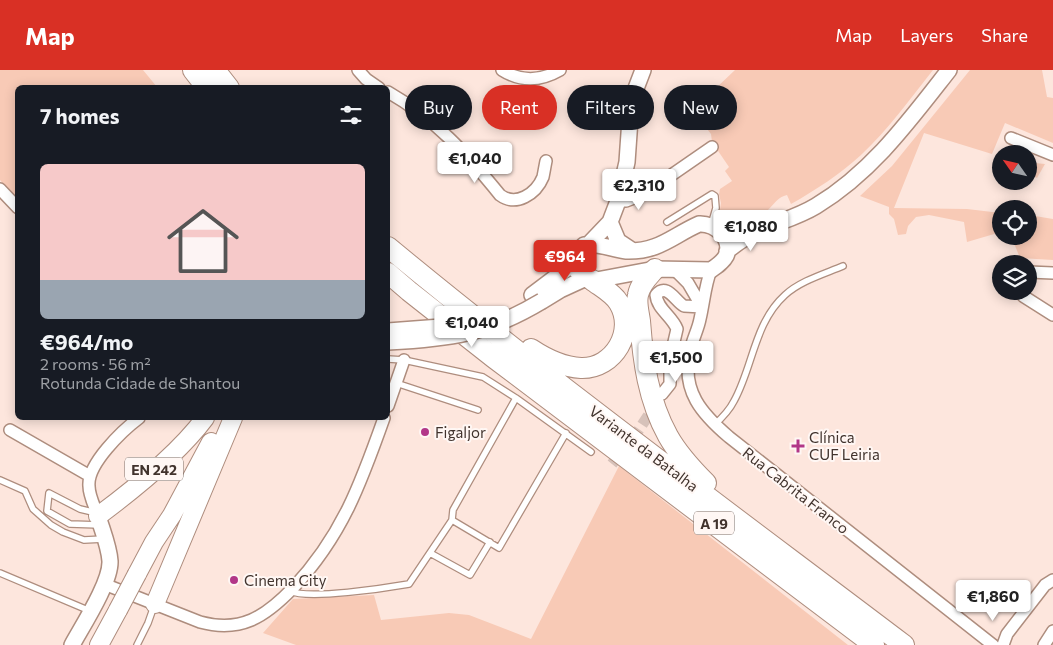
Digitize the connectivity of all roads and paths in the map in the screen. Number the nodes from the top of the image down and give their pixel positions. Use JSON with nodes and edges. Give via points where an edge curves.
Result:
{"nodes":[{"id":1,"x":193,"y":70,"type":"edge"},
{"id":2,"x":215,"y":70,"type":"edge"},
{"id":3,"x":358,"y":70,"type":"edge"},
{"id":4,"x":502,"y":70,"type":"edge"},
{"id":5,"x":560,"y":70,"type":"edge"},
{"id":6,"x":643,"y":70,"type":"edge"},
{"id":7,"x":949,"y":70,"type":"edge"},
{"id":8,"x":205,"y":85,"type":"edge"},
{"id":9,"x":227,"y":85,"type":"edge"},
{"id":10,"x":375,"y":85,"type":"edge"},
{"id":11,"x":390,"y":93,"type":"edge"},
{"id":12,"x":1011,"y":138,"type":"dead end"},
{"id":13,"x":712,"y":146,"type":"dead end"},
{"id":14,"x":1053,"y":155,"type":"edge"},
{"id":15,"x":546,"y":161,"type":"dead end"},
{"id":16,"x":625,"y":174,"type":"junction"},
{"id":17,"x":0,"y":189,"type":"edge"},
{"id":18,"x":650,"y":190,"type":"junction"},
{"id":19,"x":618,"y":201,"type":"junction"},
{"id":20,"x":15,"y":205,"type":"edge"},
{"id":21,"x":610,"y":222,"type":"junction"},
{"id":22,"x":667,"y":222,"type":"dead end"},
{"id":23,"x":715,"y":228,"type":"junction"},
{"id":24,"x":759,"y":230,"type":"junction"},
{"id":25,"x":589,"y":244,"type":"junction"},
{"id":26,"x":390,"y":249,"type":"edge"},
{"id":27,"x":633,"y":251,"type":"junction"},
{"id":28,"x":728,"y":251,"type":"junction"},
{"id":29,"x":573,"y":264,"type":"junction"},
{"id":30,"x":843,"y":266,"type":"dead end"},
{"id":31,"x":664,"y":269,"type":"junction"},
{"id":32,"x":711,"y":270,"type":"junction"},
{"id":33,"x":1037,"y":273,"type":"edge"},
{"id":34,"x":1053,"y":274,"type":"edge"},
{"id":35,"x":390,"y":275,"type":"edge"},
{"id":36,"x":588,"y":280,"type":"junction"},
{"id":37,"x":390,"y":282,"type":"edge"},
{"id":38,"x":408,"y":292,"type":"junction"},
{"id":39,"x":537,"y":298,"type":"junction"},
{"id":40,"x":1029,"y":300,"type":"edge"},
{"id":41,"x":702,"y":307,"type":"junction"},
{"id":42,"x":1053,"y":315,"type":"edge"},
{"id":43,"x":390,"y":331,"type":"edge"},
{"id":44,"x":491,"y":331,"type":"junction"},
{"id":45,"x":390,"y":342,"type":"edge"},
{"id":46,"x":390,"y":359,"type":"edge"},
{"id":47,"x":404,"y":360,"type":"junction"},
{"id":48,"x":396,"y":383,"type":"junction"},
{"id":49,"x":662,"y":394,"type":"tunnel mouth"},
{"id":50,"x":516,"y":398,"type":"junction"},
{"id":51,"x":390,"y":400,"type":"edge"},
{"id":52,"x":478,"y":410,"type":"dead end"},
{"id":53,"x":137,"y":420,"type":"edge"},
{"id":54,"x":203,"y":420,"type":"edge"},
{"id":55,"x":214,"y":420,"type":"edge"},
{"id":56,"x":223,"y":420,"type":"edge"},
{"id":57,"x":232,"y":420,"type":"edge"},
{"id":58,"x":383,"y":420,"type":"edge"},
{"id":59,"x":714,"y":425,"type":"junction"},
{"id":60,"x":10,"y":430,"type":"dead end"},
{"id":61,"x":566,"y":433,"type":"junction"},
{"id":62,"x":591,"y":452,"type":"dead end"},
{"id":63,"x":90,"y":476,"type":"junction"},
{"id":64,"x":0,"y":480,"type":"edge"},
{"id":65,"x":722,"y":507,"type":"junction"},
{"id":66,"x":452,"y":520,"type":"junction"},
{"id":67,"x":100,"y":523,"type":"junction"},
{"id":68,"x":154,"y":542,"type":"junction"},
{"id":69,"x":490,"y":542,"type":"junction"},
{"id":70,"x":430,"y":553,"type":"junction"},
{"id":71,"x":0,"y":573,"type":"edge"},
{"id":72,"x":1053,"y":580,"type":"edge"},
{"id":73,"x":104,"y":584,"type":"junction"},
{"id":74,"x":290,"y":591,"type":"junction"},
{"id":75,"x":155,"y":604,"type":"junction"},
{"id":76,"x":90,"y":611,"type":"junction"},
{"id":77,"x":1053,"y":631,"type":"edge"},
{"id":78,"x":980,"y":635,"type":"junction"},
{"id":79,"x":1005,"y":640,"type":"edge"},
{"id":80,"x":72,"y":645,"type":"edge"},
{"id":81,"x":100,"y":645,"type":"edge"},
{"id":82,"x":137,"y":645,"type":"edge"},
{"id":83,"x":874,"y":645,"type":"edge"},
{"id":84,"x":904,"y":645,"type":"edge"},
{"id":85,"x":993,"y":645,"type":"edge"},
{"id":86,"x":1044,"y":645,"type":"edge"}],
"edges":[{"from":1,"to":8,"type":"highway"},
{"from":2,"to":9,"type":"highway"},
{"from":3,"to":10,"type":"street"},
{"from":4,"to":5,"type":"street","via":[[532,79]]},
{"from":6,"to":16,"type":"main road","via":[[631,105]]},
{"from":7,"to":24,"type":"main road","via":[[884,151],[850,182],[813,208]]},
{"from":11,"to":15,"type":"street","via":[[420,112],[450,138],[506,199],[520,199],[532,193],[543,176]]},
{"from":12,"to":14,"type":"street"},
{"from":13,"to":18,"type":"street"},
{"from":16,"to":18,"type":"street","via":[[638,186]]},
{"from":16,"to":19,"type":"main road"},
{"from":17,"to":20,"type":"street"},
{"from":18,"to":19,"type":"street","via":[[632,199]]},
{"from":19,"to":21,"type":"main road"},
{"from":21,"to":25,"type":"main road"},
{"from":21,"to":27,"type":"main road","via":[[618,241]]},
{"from":22,"to":23,"type":"lane","via":[[712,194],[717,203]]},
{"from":23,"to":24,"type":"main road"},
{"from":23,"to":27,"type":"main road","via":[[699,224],[656,248]]},
{"from":23,"to":28,"type":"main road","via":[[726,240]]},
{"from":24,"to":28,"type":"main road"},
{"from":25,"to":27,"type":"main road"},
{"from":25,"to":29,"type":"main road","via":[[577,251]]},
{"from":26,"to":44,"type":"highway","name":"Variante da Batalha","number":"A 19"},
{"from":28,"to":32,"type":"main road","via":[[721,263]]},
{"from":29,"to":36,"type":"main road","via":[[577,272]]},
{"from":29,"to":39,"type":"main road"},
{"from":30,"to":59,"type":"lane","via":[[794,288],[776,304],[764,323],[733,403]]},
{"from":31,"to":32,"type":"main road"},
{"from":31,"to":36,"type":"main road"},
{"from":31,"to":41,"type":"street","via":[[688,283]]},
{"from":31,"to":65,"type":"highway","via":[[641,286],[638,298],[644,358],[653,401],[675,447],[707,483]]},
{"from":32,"to":41,"type":"street","name":"Rua Cabrita Franco"},
{"from":33,"to":34,"type":"street"},
{"from":35,"to":38,"type":"highway","name":"Variante da Batalha","number":"A 19"},
{"from":36,"to":39,"type":"main road"},
{"from":36,"to":44,"type":"highway","via":[[617,301],[626,324],[621,344],[603,362],[582,368],[554,362],[508,333]]},
{"from":37,"to":38,"type":"highway"},
{"from":38,"to":83,"type":"highway","name":"Variante da Batalha","number":"A 19"},
{"from":39,"to":43,"type":"main road","bridge":true,"via":[[454,326]]},
{"from":39,"to":45,"type":"main road","bridge":true,"via":[[510,318],[469,333]]},
{"from":40,"to":42,"type":"street"},
{"from":41,"to":49,"type":"street","via":[[684,306],[664,290],[656,295],[658,304],[677,329],[670,359],[670,384]]},
{"from":41,"to":59,"type":"street","name":"Rua Cabrita Franco","via":[[690,351],[688,379],[695,400]]},
{"from":44,"to":65,"type":"highway","name":"Variante da Batalha","number":"A 19"},
{"from":46,"to":47,"type":"lane"},
{"from":47,"to":48,"type":"street"},
{"from":47,"to":50,"type":"lane","via":[[484,377]]},
{"from":48,"to":51,"type":"street"},
{"from":48,"to":52,"type":"lane"},
{"from":50,"to":61,"type":"lane"},
{"from":50,"to":66,"type":"lane","via":[[452,510]]},
{"from":53,"to":63,"type":"street","via":[[110,446]]},
{"from":54,"to":67,"type":"main road","number":"EN 242","via":[[183,443],[120,499]]},
{"from":55,"to":68,"type":"main road","number":"EN 242"},
{"from":56,"to":68,"type":"main road","number":"EN 242"},
{"from":57,"to":75,"type":"main road"},
{"from":58,"to":74,"type":"street","via":[[362,480],[340,524],[323,553]]},
{"from":59,"to":78,"type":"street","name":"Rua Cabrita Franco"},
{"from":60,"to":63,"type":"street"},
{"from":61,"to":62,"type":"lane"},
{"from":61,"to":69,"type":"lane","via":[[499,548]]},
{"from":63,"to":67,"type":"street","via":[[88,484]]},
{"from":64,"to":67,"type":"lane","via":[[25,491],[33,509],[63,532],[84,540]]},
{"from":65,"to":84,"type":"highway","name":"Variante da Batalha","number":"A 19"},
{"from":66,"to":69,"type":"lane"},
{"from":66,"to":70,"type":"lane"},
{"from":67,"to":67,"type":"lane","via":[[80,509],[49,493],[47,511],[70,524]]},
{"from":67,"to":73,"type":"main road","via":[[110,564]]},
{"from":68,"to":81,"type":"main road","number":"EN 242","bridge":true},
{"from":69,"to":70,"type":"lane","via":[[470,576]]},
{"from":70,"to":74,"type":"lane","via":[[409,584],[329,594],[295,594]]},
{"from":71,"to":76,"type":"lane"},
{"from":72,"to":79,"type":"street","via":[[1045,585]]},
{"from":73,"to":75,"type":"street"},
{"from":73,"to":76,"type":"main road"},
{"from":74,"to":75,"type":"street","via":[[266,614],[236,626],[214,626]]},
{"from":75,"to":82,"type":"lane"},
{"from":76,"to":80,"type":"main road"},
{"from":77,"to":86,"type":"street"},
{"from":78,"to":79,"type":"street"},
{"from":78,"to":85,"type":"street","name":"Rua Cabrita Franco"}]}
